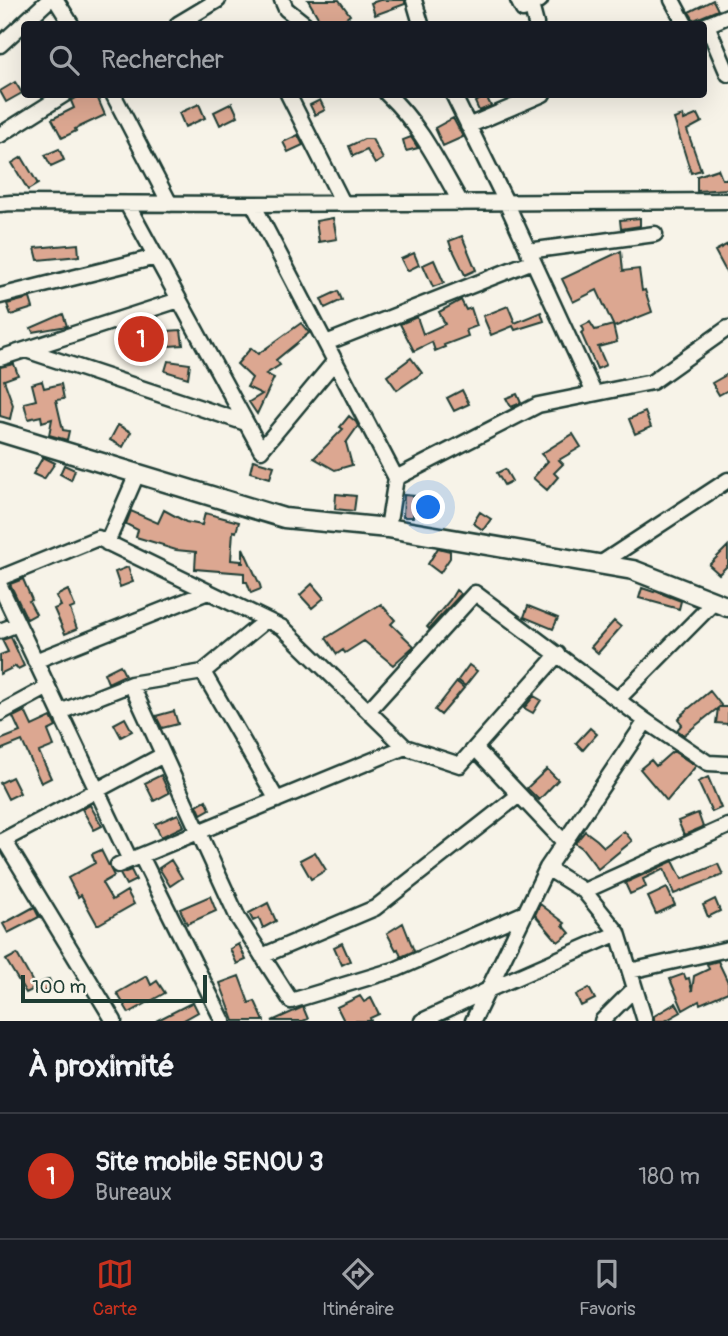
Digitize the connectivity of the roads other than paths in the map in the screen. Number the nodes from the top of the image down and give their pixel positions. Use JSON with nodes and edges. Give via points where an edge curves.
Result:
{"nodes":[{"id":1,"x":49,"y":0,"type":"edge"},
{"id":2,"x":56,"y":0,"type":"edge"},
{"id":3,"x":218,"y":0,"type":"edge"},
{"id":4,"x":282,"y":0,"type":"edge"},
{"id":5,"x":414,"y":0,"type":"edge"},
{"id":6,"x":672,"y":0,"type":"edge"},
{"id":7,"x":530,"y":2,"type":"edge"},
{"id":8,"x":728,"y":16,"type":"edge"},
{"id":9,"x":26,"y":21,"type":"edge"},
{"id":10,"x":69,"y":21,"type":"edge"},
{"id":11,"x":183,"y":21,"type":"edge"},
{"id":12,"x":301,"y":21,"type":"edge"},
{"id":13,"x":420,"y":21,"type":"edge"},
{"id":14,"x":535,"y":21,"type":"edge"},
{"id":15,"x":683,"y":21,"type":"edge"},
{"id":16,"x":21,"y":26,"type":"edge"},
{"id":17,"x":707,"y":26,"type":"edge"},
{"id":18,"x":707,"y":28,"type":"edge"},
{"id":19,"x":0,"y":45,"type":"edge"},
{"id":20,"x":728,"y":74,"type":"edge"},
{"id":21,"x":59,"y":98,"type":"edge"},
{"id":22,"x":115,"y":98,"type":"edge"},
{"id":23,"x":290,"y":98,"type":"edge"},
{"id":24,"x":391,"y":98,"type":"edge"},
{"id":25,"x":455,"y":98,"type":"edge"},
{"id":26,"x":533,"y":98,"type":"edge"},
{"id":27,"x":468,"y":126,"type":"junction"},
{"id":28,"x":0,"y":135,"type":"edge"},
{"id":29,"x":0,"y":191,"type":"edge"},
{"id":30,"x":728,"y":201,"type":"edge"},
{"id":31,"x":506,"y":202,"type":"junction"},
{"id":32,"x":461,"y":203,"type":"junction"},
{"id":33,"x":6,"y":204,"type":"edge"},
{"id":34,"x":127,"y":204,"type":"junction"},
{"id":35,"x":170,"y":204,"type":"junction"},
{"id":36,"x":253,"y":204,"type":"junction"},
{"id":37,"x":343,"y":204,"type":"junction"},
{"id":38,"x":655,"y":234,"type":"dead end"},
{"id":39,"x":530,"y":256,"type":"junction"},
{"id":40,"x":156,"y":257,"type":"junction"},
{"id":41,"x":0,"y":296,"type":"edge"},
{"id":42,"x":179,"y":300,"type":"junction"},
{"id":43,"x":728,"y":328,"type":"edge"},
{"id":44,"x":326,"y":343,"type":"junction"},
{"id":45,"x":26,"y":350,"type":"junction"},
{"id":46,"x":0,"y":358,"type":"edge"},
{"id":47,"x":335,"y":361,"type":"junction"},
{"id":48,"x":594,"y":393,"type":"junction"},
{"id":49,"x":246,"y":423,"type":"junction"},
{"id":50,"x":0,"y":432,"type":"edge"},
{"id":51,"x":137,"y":474,"type":"junction"},
{"id":52,"x":396,"y":478,"type":"junction"},
{"id":53,"x":728,"y":480,"type":"edge"},
{"id":54,"x":388,"y":528,"type":"junction"},
{"id":55,"x":107,"y":543,"type":"junction"},
{"id":56,"x":600,"y":564,"type":"junction"},
{"id":57,"x":0,"y":578,"type":"edge"},
{"id":58,"x":0,"y":586,"type":"edge"},
{"id":59,"x":208,"y":592,"type":"junction"},
{"id":60,"x":722,"y":603,"type":"edge"},
{"id":61,"x":266,"y":620,"type":"junction"},
{"id":62,"x":18,"y":624,"type":"junction"},
{"id":63,"x":0,"y":631,"type":"edge"},
{"id":64,"x":558,"y":654,"type":"junction"},
{"id":65,"x":35,"y":661,"type":"junction"},
{"id":66,"x":202,"y":672,"type":"junction"},
{"id":67,"x":131,"y":684,"type":"junction"},
{"id":68,"x":48,"y":687,"type":"junction"},
{"id":69,"x":618,"y":699,"type":"junction"},
{"id":70,"x":368,"y":711,"type":"junction"},
{"id":71,"x":60,"y":712,"type":"junction"},
{"id":72,"x":0,"y":713,"type":"edge"},
{"id":73,"x":646,"y":721,"type":"junction"},
{"id":74,"x":405,"y":747,"type":"junction"},
{"id":75,"x":475,"y":748,"type":"junction"},
{"id":76,"x":163,"y":755,"type":"junction"},
{"id":77,"x":728,"y":765,"type":"edge"},
{"id":78,"x":97,"y":790,"type":"junction"},
{"id":79,"x":519,"y":795,"type":"junction"},
{"id":80,"x":277,"y":800,"type":"junction"},
{"id":81,"x":728,"y":826,"type":"edge"},
{"id":82,"x":198,"y":832,"type":"junction"},
{"id":83,"x":2,"y":841,"type":"edge"},
{"id":84,"x":564,"y":842,"type":"junction"},
{"id":85,"x":130,"y":860,"type":"junction"},
{"id":86,"x":547,"y":868,"type":"junction"},
{"id":87,"x":584,"y":891,"type":"junction"},
{"id":88,"x":525,"y":913,"type":"junction"},
{"id":89,"x":618,"y":933,"type":"junction"},
{"id":90,"x":724,"y":950,"type":"edge"},
{"id":91,"x":262,"y":956,"type":"junction"},
{"id":92,"x":728,"y":966,"type":"edge"},
{"id":93,"x":629,"y":971,"type":"junction"},
{"id":94,"x":635,"y":988,"type":"junction"},
{"id":95,"x":489,"y":989,"type":"junction"},
{"id":96,"x":114,"y":1021,"type":"edge"},
{"id":97,"x":223,"y":1021,"type":"edge"},
{"id":98,"x":422,"y":1021,"type":"edge"},
{"id":99,"x":473,"y":1021,"type":"edge"},
{"id":100,"x":602,"y":1021,"type":"edge"},
{"id":101,"x":645,"y":1021,"type":"edge"}],
"edges":[{"from":1,"to":9,"type":"street"},
{"from":2,"to":10,"type":"street"},
{"from":3,"to":11,"type":"street"},
{"from":4,"to":12,"type":"street"},
{"from":5,"to":13,"type":"street"},
{"from":6,"to":15,"type":"street"},
{"from":7,"to":14,"type":"street"},
{"from":8,"to":17,"type":"street"},
{"from":16,"to":19,"type":"street"},
{"from":18,"to":20,"type":"street"},
{"from":21,"to":28,"type":"street"},
{"from":22,"to":35,"type":"street"},
{"from":23,"to":37,"type":"street"},
{"from":24,"to":32,"type":"street","via":[[423,136]]},
{"from":25,"to":27,"type":"street"},
{"from":26,"to":27,"type":"street"},
{"from":27,"to":31,"type":"street"},
{"from":29,"to":33,"type":"street"},
{"from":30,"to":31,"type":"street"},
{"from":31,"to":32,"type":"street"},
{"from":31,"to":39,"type":"street"},
{"from":32,"to":37,"type":"street"},
{"from":33,"to":34,"type":"street"},
{"from":34,"to":35,"type":"street"},
{"from":34,"to":40,"type":"street"},
{"from":35,"to":36,"type":"street"},
{"from":36,"to":37,"type":"street"},
{"from":36,"to":44,"type":"street"},
{"from":38,"to":39,"type":"street"},
{"from":39,"to":44,"type":"street"},
{"from":39,"to":48,"type":"street"},
{"from":40,"to":41,"type":"street"},
{"from":40,"to":42,"type":"street"},
{"from":42,"to":45,"type":"street"},
{"from":42,"to":49,"type":"street"},
{"from":43,"to":48,"type":"street","via":[[652,382]]},
{"from":44,"to":47,"type":"street"},
{"from":45,"to":46,"type":"street"},
{"from":45,"to":49,"type":"street"},
{"from":47,"to":49,"type":"street","via":[[261,450]]},
{"from":47,"to":52,"type":"street"},
{"from":48,"to":52,"type":"street","via":[[538,405]]},
{"from":50,"to":51,"type":"street"},
{"from":51,"to":54,"type":"street","via":[[284,518]]},
{"from":51,"to":55,"type":"street"},
{"from":52,"to":54,"type":"street"},
{"from":53,"to":56,"type":"street"},
{"from":54,"to":56,"type":"street"},
{"from":55,"to":57,"type":"street","via":[[97,538]]},
{"from":55,"to":59,"type":"street"},
{"from":56,"to":60,"type":"street","via":[[633,570]]},
{"from":58,"to":62,"type":"street"},
{"from":59,"to":61,"type":"street"},
{"from":59,"to":65,"type":"street"},
{"from":60,"to":69,"type":"street"},
{"from":61,"to":66,"type":"street"},
{"from":61,"to":70,"type":"street","via":[[283,628]]},
{"from":62,"to":63,"type":"street"},
{"from":62,"to":65,"type":"street"},
{"from":64,"to":69,"type":"street"},
{"from":64,"to":70,"type":"street","via":[[475,593]]},
{"from":64,"to":75,"type":"street"},
{"from":65,"to":68,"type":"street"},
{"from":66,"to":67,"type":"street"},
{"from":66,"to":80,"type":"street"},
{"from":67,"to":71,"type":"street"},
{"from":67,"to":76,"type":"street"},
{"from":68,"to":71,"type":"street"},
{"from":68,"to":72,"type":"street"},
{"from":69,"to":73,"type":"street"},
{"from":70,"to":74,"type":"street"},
{"from":71,"to":78,"type":"street"},
{"from":73,"to":77,"type":"street","via":[[708,764]]},
{"from":73,"to":84,"type":"street"},
{"from":74,"to":75,"type":"street","via":[[460,765]]},
{"from":74,"to":80,"type":"street"},
{"from":75,"to":79,"type":"street"},
{"from":76,"to":78,"type":"street"},
{"from":76,"to":82,"type":"street"},
{"from":78,"to":83,"type":"street"},
{"from":78,"to":85,"type":"street"},
{"from":79,"to":84,"type":"street"},
{"from":79,"to":91,"type":"street","via":[[375,908]]},
{"from":80,"to":82,"type":"street"},
{"from":81,"to":87,"type":"street"},
{"from":82,"to":85,"type":"street"},
{"from":82,"to":91,"type":"street","via":[[238,918]]},
{"from":83,"to":96,"type":"street"},
{"from":84,"to":86,"type":"street"},
{"from":85,"to":97,"type":"street"},
{"from":86,"to":87,"type":"street"},
{"from":86,"to":88,"type":"street"},
{"from":87,"to":89,"type":"street"},
{"from":88,"to":91,"type":"street","via":[[397,970],[291,1001]]},
{"from":88,"to":95,"type":"street"},
{"from":89,"to":93,"type":"street"},
{"from":89,"to":95,"type":"street"},
{"from":90,"to":92,"type":"street"},
{"from":90,"to":93,"type":"street"},
{"from":93,"to":94,"type":"street"},
{"from":94,"to":100,"type":"street"},
{"from":94,"to":101,"type":"street"},
{"from":95,"to":98,"type":"street"},
{"from":95,"to":99,"type":"street"}]}
